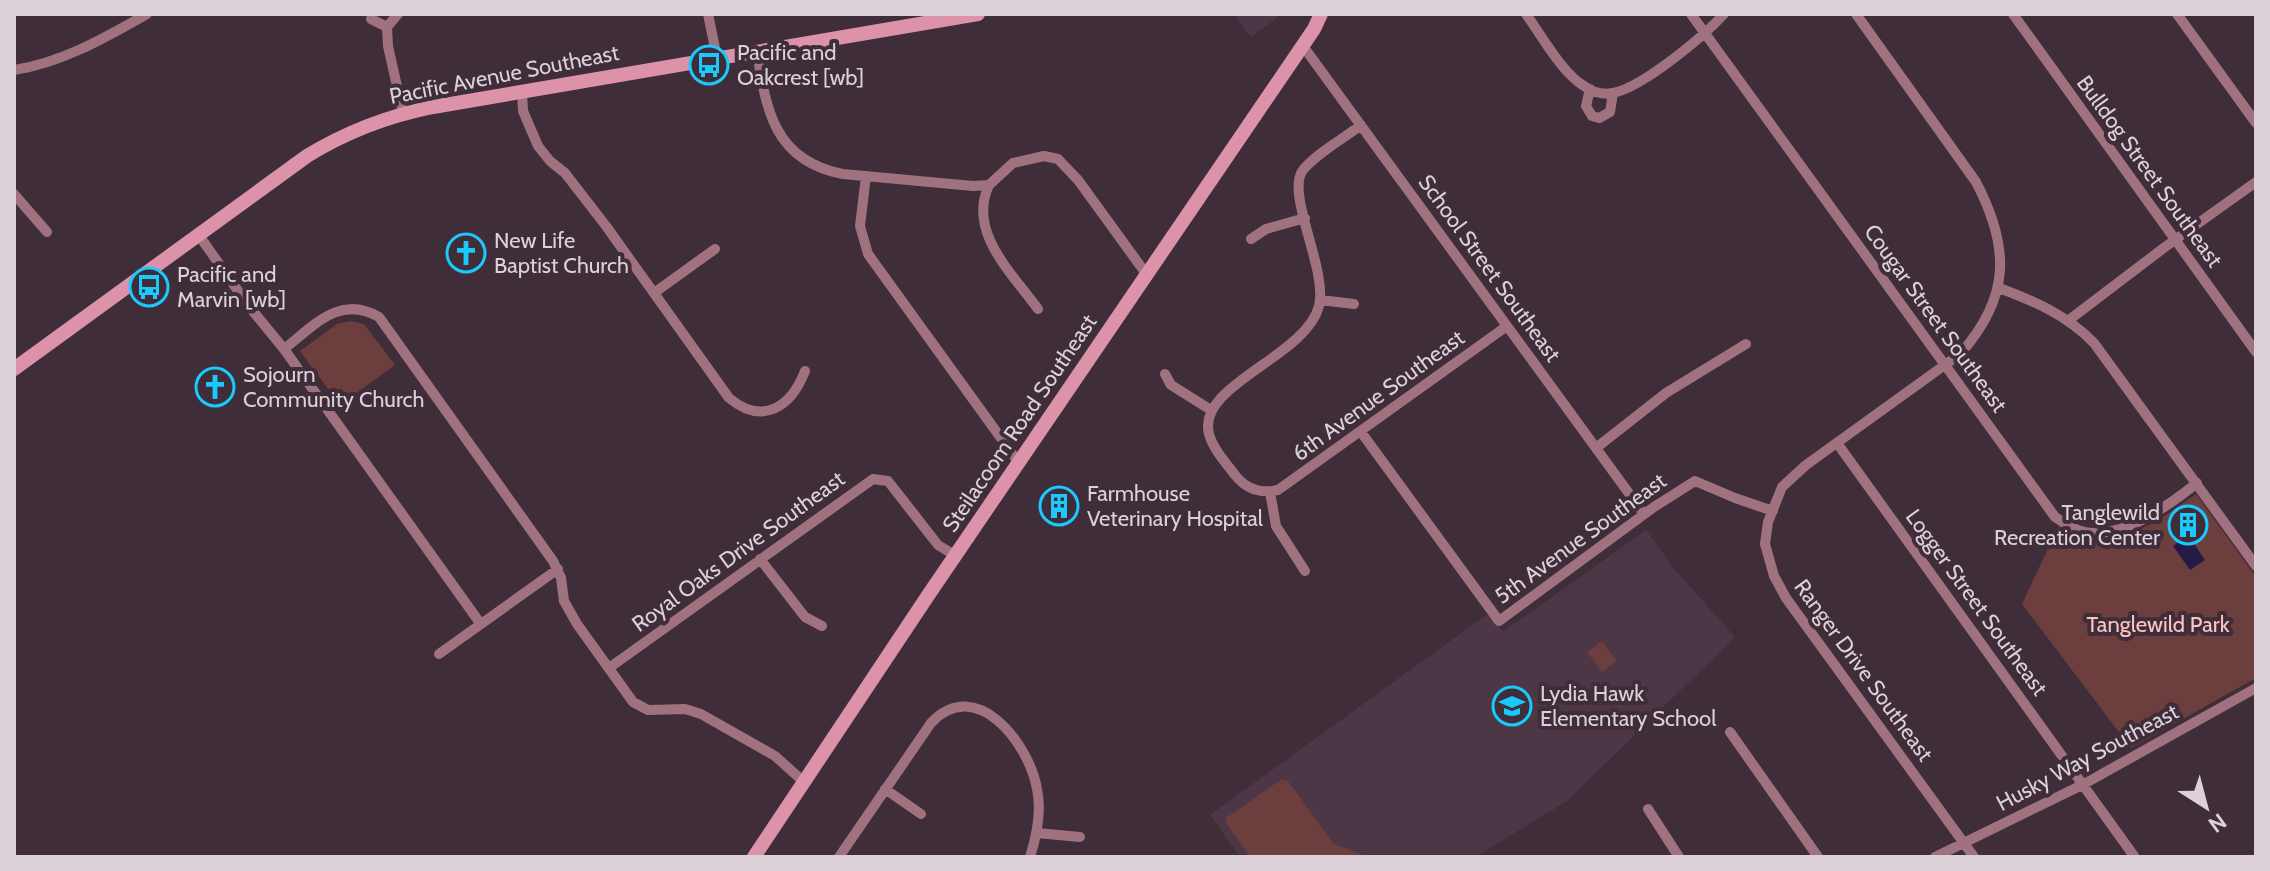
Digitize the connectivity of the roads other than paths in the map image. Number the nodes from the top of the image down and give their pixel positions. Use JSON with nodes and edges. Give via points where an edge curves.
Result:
{"nodes":[{"id":1,"x":147,"y":14,"type":"edge"},
{"id":2,"x":398,"y":14,"type":"edge"},
{"id":3,"x":708,"y":14,"type":"edge"},
{"id":4,"x":978,"y":14,"type":"edge"},
{"id":5,"x":1321,"y":14,"type":"edge"},
{"id":6,"x":1526,"y":14,"type":"edge"},
{"id":7,"x":1691,"y":14,"type":"edge"},
{"id":8,"x":1724,"y":14,"type":"edge"},
{"id":9,"x":1856,"y":14,"type":"edge"},
{"id":10,"x":2013,"y":14,"type":"edge"},
{"id":11,"x":2177,"y":14,"type":"edge"},
{"id":12,"x":371,"y":19,"type":"dead end"},
{"id":13,"x":387,"y":27,"type":"junction"},
{"id":14,"x":1706,"y":34,"type":"junction"},
{"id":15,"x":1303,"y":46,"type":"junction"},
{"id":16,"x":757,"y":51,"type":"junction"},
{"id":17,"x":717,"y":58,"type":"junction"},
{"id":18,"x":14,"y":70,"type":"edge"},
{"id":19,"x":522,"y":91,"type":"junction"},
{"id":20,"x":1594,"y":91,"type":"junction"},
{"id":21,"x":1613,"y":93,"type":"junction"},
{"id":22,"x":403,"y":113,"type":"junction"},
{"id":23,"x":2256,"y":123,"type":"edge"},
{"id":24,"x":1361,"y":125,"type":"junction"},
{"id":25,"x":866,"y":176,"type":"junction"},
{"id":26,"x":2256,"y":182,"type":"edge"},
{"id":27,"x":989,"y":185,"type":"junction"},
{"id":28,"x":14,"y":194,"type":"edge"},
{"id":29,"x":1305,"y":218,"type":"junction"},
{"id":30,"x":47,"y":232,"type":"dead end"},
{"id":31,"x":198,"y":234,"type":"junction"},
{"id":32,"x":1251,"y":239,"type":"dead end"},
{"id":33,"x":2175,"y":240,"type":"junction"},
{"id":34,"x":715,"y":249,"type":"dead end"},
{"id":35,"x":1147,"y":275,"type":"junction"},
{"id":36,"x":1999,"y":288,"type":"junction"},
{"id":37,"x":654,"y":293,"type":"junction"},
{"id":38,"x":1320,"y":300,"type":"junction"},
{"id":39,"x":1354,"y":304,"type":"dead end"},
{"id":40,"x":1038,"y":309,"type":"dead end"},
{"id":41,"x":2069,"y":320,"type":"junction"},
{"id":42,"x":1507,"y":326,"type":"junction"},
{"id":43,"x":1746,"y":344,"type":"dead end"},
{"id":44,"x":2254,"y":344,"type":"edge"},
{"id":45,"x":284,"y":349,"type":"junction"},
{"id":46,"x":1947,"y":365,"type":"junction"},
{"id":47,"x":14,"y":369,"type":"edge"},
{"id":48,"x":805,"y":371,"type":"dead end"},
{"id":49,"x":1165,"y":374,"type":"dead end"},
{"id":50,"x":1211,"y":410,"type":"junction"},
{"id":51,"x":1361,"y":432,"type":"junction"},
{"id":52,"x":1837,"y":443,"type":"junction"},
{"id":53,"x":1596,"y":448,"type":"junction"},
{"id":54,"x":1019,"y":463,"type":"junction"},
{"id":55,"x":2197,"y":483,"type":"junction"},
{"id":56,"x":1270,"y":492,"type":"junction"},
{"id":57,"x":1773,"y":511,"type":"junction"},
{"id":58,"x":1644,"y":514,"type":"junction"},
{"id":59,"x":956,"y":556,"type":"junction"},
{"id":60,"x":760,"y":559,"type":"junction"},
{"id":61,"x":2256,"y":566,"type":"edge"},
{"id":62,"x":558,"y":569,"type":"junction"},
{"id":63,"x":1305,"y":571,"type":"dead end"},
{"id":64,"x":480,"y":623,"type":"junction"},
{"id":65,"x":822,"y":626,"type":"dead end"},
{"id":66,"x":439,"y":654,"type":"dead end"},
{"id":67,"x":609,"y":668,"type":"junction"},
{"id":68,"x":2256,"y":688,"type":"edge"},
{"id":69,"x":1730,"y":732,"type":"dead end"},
{"id":70,"x":804,"y":782,"type":"junction"},
{"id":71,"x":2084,"y":784,"type":"junction"},
{"id":72,"x":885,"y":789,"type":"junction"},
{"id":73,"x":1648,"y":809,"type":"dead end"},
{"id":74,"x":921,"y":814,"type":"dead end"},
{"id":75,"x":1037,"y":833,"type":"junction"},
{"id":76,"x":1080,"y":837,"type":"dead end"},
{"id":77,"x":1964,"y":843,"type":"junction"},
{"id":78,"x":760,"y":855,"type":"edge"},
{"id":79,"x":2134,"y":856,"type":"edge"},
{"id":80,"x":839,"y":857,"type":"edge"},
{"id":81,"x":1030,"y":857,"type":"edge"},
{"id":82,"x":1679,"y":857,"type":"edge"},
{"id":83,"x":1818,"y":857,"type":"edge"},
{"id":84,"x":1935,"y":857,"type":"edge"},
{"id":85,"x":1974,"y":857,"type":"edge"}],
"edges":[{"from":1,"to":18,"type":"street","via":[[64,56]]},
{"from":2,"to":13,"type":"street"},
{"from":3,"to":17,"type":"street"},
{"from":4,"to":16,"type":"main road","name":"Pacific Avenue Southeast"},
{"from":5,"to":15,"type":"main road","name":"Steilacoom Road Southeast"},
{"from":6,"to":20,"type":"street","via":[[1576,81]]},
{"from":7,"to":14,"type":"street","name":"Cougar Street Southeast"},
{"from":8,"to":14,"type":"street"},
{"from":9,"to":36,"type":"street","name":"Ranger Drive Southeast","via":[[1981,193],[1998,236]]},
{"from":10,"to":33,"type":"street","name":"Bulldog Street Southeast"},
{"from":11,"to":23,"type":"street"},
{"from":12,"to":13,"type":"street"},
{"from":13,"to":22,"type":"street"},
{"from":14,"to":21,"type":"street"},
{"from":14,"to":46,"type":"street","name":"Cougar Street Southeast"},
{"from":15,"to":24,"type":"street","name":"School Street Southeast"},
{"from":15,"to":35,"type":"main road","name":"Steilacoom Road Southeast"},
{"from":16,"to":17,"type":"main road","name":"Pacific Avenue Southeast"},
{"from":16,"to":25,"type":"street","via":[[767,110],[792,149],[818,167]]},
{"from":17,"to":19,"type":"main road","name":"Pacific Avenue Southeast"},
{"from":19,"to":22,"type":"main road","name":"Pacific Avenue Southeast"},
{"from":19,"to":37,"type":"street","via":[[523,111],[538,146],[565,173]]},
{"from":20,"to":21,"type":"street"},
{"from":20,"to":21,"type":"street","via":[[1586,106],[1599,118],[1610,112]]},
{"from":22,"to":31,"type":"main road","name":"Pacific Avenue Southeast","via":[[315,151]]},
{"from":24,"to":29,"type":"street","via":[[1303,171],[1297,186]]},
{"from":24,"to":42,"type":"street","name":"School Street Southeast"},
{"from":25,"to":27,"type":"street"},
{"from":25,"to":54,"type":"street","via":[[860,226],[868,254]]},
{"from":26,"to":33,"type":"street"},
{"from":27,"to":35,"type":"street","via":[[1013,163],[1044,156],[1058,159]]},
{"from":27,"to":40,"type":"street","via":[[983,204],[986,234]]},
{"from":28,"to":30,"type":"street"},
{"from":29,"to":32,"type":"street"},
{"from":29,"to":38,"type":"street"},
{"from":31,"to":45,"type":"street"},
{"from":31,"to":47,"type":"main road","name":"Pacific Avenue Southeast"},
{"from":33,"to":41,"type":"street"},
{"from":33,"to":44,"type":"street","name":"Bulldog Street Southeast"},
{"from":34,"to":37,"type":"street"},
{"from":35,"to":54,"type":"main road","name":"Steilacoom Road Southeast"},
{"from":36,"to":41,"type":"street"},
{"from":36,"to":46,"type":"street","name":"Ranger Drive Southeast","via":[[1982,327]]},
{"from":37,"to":48,"type":"street","via":[[741,408],[755,413],[779,406],[798,390]]},
{"from":38,"to":39,"type":"street"},
{"from":38,"to":50,"type":"street","via":[[1311,325],[1298,340],[1222,396]]},
{"from":41,"to":55,"type":"street","via":[[2102,353]]},
{"from":42,"to":51,"type":"street","name":"6th Avenue Southeast"},
{"from":42,"to":53,"type":"street","name":"School Street Southeast"},
{"from":43,"to":53,"type":"street","via":[[1666,393]]},
{"from":45,"to":62,"type":"street","via":[[337,311],[356,308],[379,317]]},
{"from":45,"to":64,"type":"street"},
{"from":46,"to":52,"type":"street","name":"Ranger Drive Southeast"},
{"from":46,"to":55,"type":"street","name":"Cougar Street Southeast","via":[[2047,507],[2073,529],[2096,533],[2142,520]]},
{"from":49,"to":50,"type":"street","via":[[1171,385]]},
{"from":50,"to":56,"type":"street","via":[[1213,445],[1244,484]]},
{"from":51,"to":56,"type":"street","name":"6th Avenue Southeast","via":[[1288,485]]},
{"from":51,"to":58,"type":"street","name":"5th Avenue Southeast","via":[[1499,621]]},
{"from":52,"to":57,"type":"street","name":"Ranger Drive Southeast","via":[[1791,477]]},
{"from":52,"to":71,"type":"street","name":"Logger Street Southeast"},
{"from":53,"to":58,"type":"street","name":"School Street Southeast"},
{"from":54,"to":59,"type":"main road","name":"Steilacoom Road Southeast"},
{"from":55,"to":61,"type":"street"},
{"from":56,"to":63,"type":"street","via":[[1276,526]]},
{"from":57,"to":58,"type":"street","name":"5th Avenue Southeast","via":[[1695,481]]},
{"from":57,"to":77,"type":"street","name":"Ranger Drive Southeast","via":[[1767,555],[1786,598]]},
{"from":59,"to":60,"type":"street","name":"Royal Oaks Drive Southeast","via":[[938,545],[894,487],[881,478]]},
{"from":59,"to":70,"type":"main road","name":"Steilacoom Road Southeast"},
{"from":60,"to":65,"type":"street","via":[[805,617]]},
{"from":60,"to":67,"type":"street","name":"Royal Oaks Drive Southeast"},
{"from":62,"to":64,"type":"street"},
{"from":62,"to":67,"type":"street","via":[[564,601]]},
{"from":64,"to":66,"type":"street"},
{"from":67,"to":70,"type":"street","via":[[640,707],[693,711],[767,751]]},
{"from":68,"to":71,"type":"street","name":"Husky Way Southeast"},
{"from":69,"to":83,"type":"street"},
{"from":70,"to":78,"type":"main road","name":"Steilacoom Road Southeast"},
{"from":71,"to":77,"type":"street","name":"Husky Way Southeast"},
{"from":71,"to":79,"type":"street","name":"Logger Street Southeast"},
{"from":72,"to":74,"type":"street"},
{"from":72,"to":75,"type":"street","via":[[943,711],[955,706],[983,710],[997,719],[1033,772]]},
{"from":72,"to":80,"type":"street"},
{"from":73,"to":82,"type":"street"},
{"from":75,"to":76,"type":"street"},
{"from":75,"to":81,"type":"street"},
{"from":77,"to":84,"type":"street","name":"Husky Way Southeast"},
{"from":77,"to":85,"type":"street","name":"Ranger Drive Southeast"}]}
